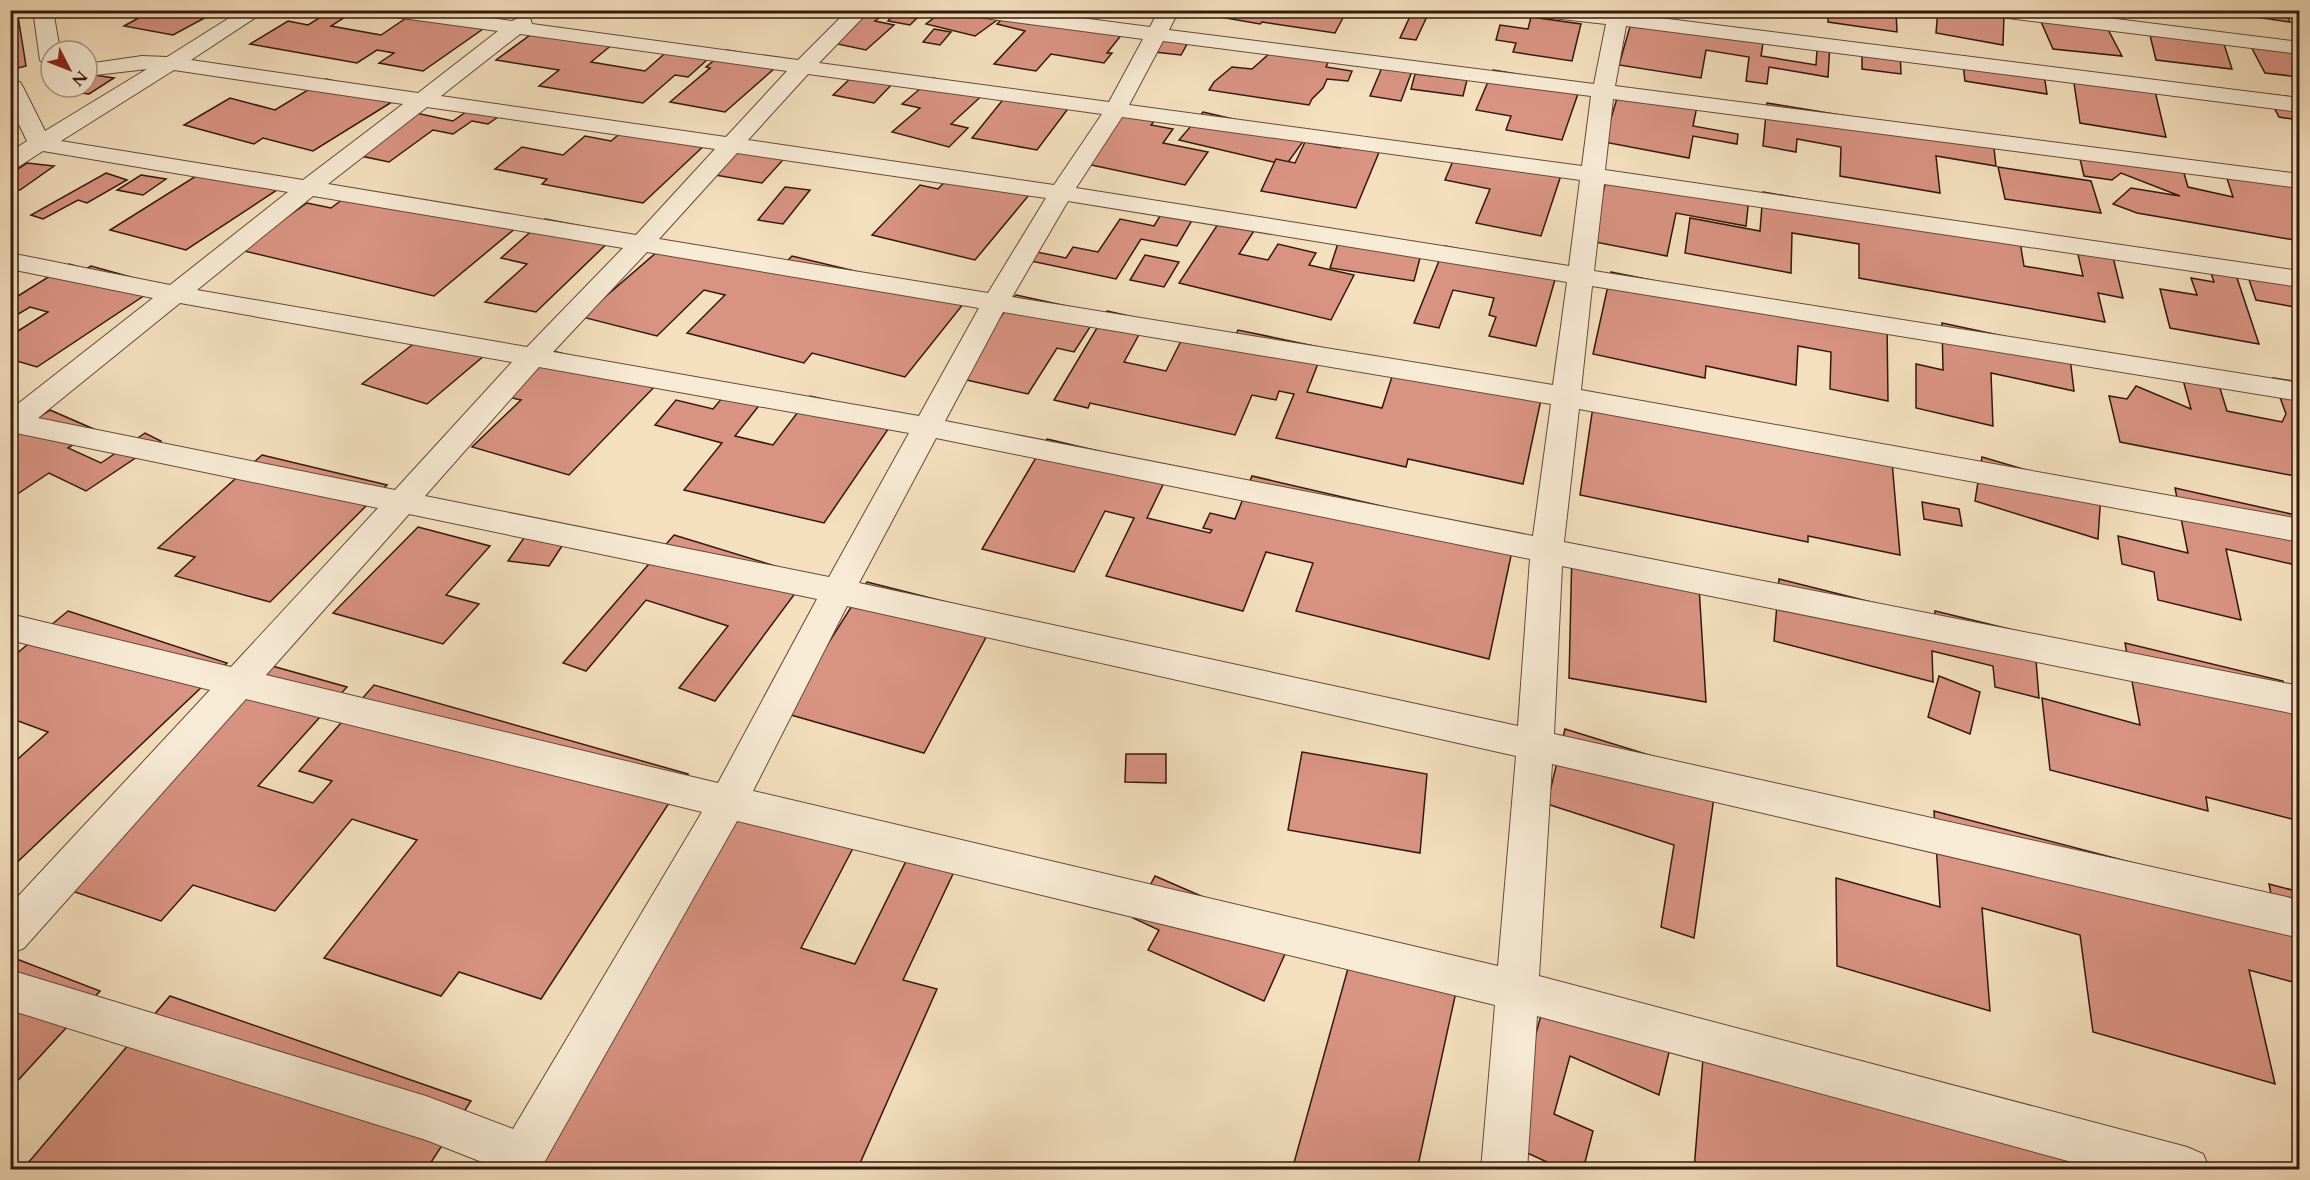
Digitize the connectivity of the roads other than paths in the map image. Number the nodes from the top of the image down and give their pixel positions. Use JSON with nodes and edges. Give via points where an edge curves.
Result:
{"nodes":[{"id":1,"x":43,"y":10,"type":"edge"},
{"id":2,"x":257,"y":10,"type":"edge"},
{"id":3,"x":387,"y":10,"type":"edge"},
{"id":4,"x":538,"y":10,"type":"edge"},
{"id":5,"x":860,"y":10,"type":"edge"},
{"id":6,"x":969,"y":10,"type":"edge"},
{"id":7,"x":1535,"y":10,"type":"edge"},
{"id":8,"x":1991,"y":10,"type":"edge"},
{"id":9,"x":1619,"y":15,"type":"edge"},
{"id":10,"x":1162,"y":22,"type":"edge"},
{"id":11,"x":514,"y":28,"type":"junction"},
{"id":12,"x":48,"y":39,"type":"edge"},
{"id":13,"x":2300,"y":48,"type":"edge"},
{"id":14,"x":169,"y":63,"type":"junction"},
{"id":15,"x":99,"y":68,"type":"edge"},
{"id":16,"x":802,"y":68,"type":"junction"},
{"id":17,"x":29,"y":83,"type":"edge"},
{"id":18,"x":1603,"y":90,"type":"junction"},
{"id":19,"x":421,"y":100,"type":"junction"},
{"id":20,"x":2300,"y":105,"type":"edge"},
{"id":21,"x":1114,"y":111,"type":"junction"},
{"id":22,"x":40,"y":144,"type":"junction"},
{"id":23,"x":731,"y":146,"type":"junction"},
{"id":24,"x":10,"y":162,"type":"edge"},
{"id":25,"x":1593,"y":175,"type":"junction"},
{"id":26,"x":2300,"y":181,"type":"edge"},
{"id":27,"x":307,"y":189,"type":"junction"},
{"id":28,"x":1061,"y":193,"type":"junction"},
{"id":29,"x":641,"y":244,"type":"junction"},
{"id":30,"x":10,"y":261,"type":"edge"},
{"id":31,"x":1580,"y":277,"type":"junction"},
{"id":32,"x":2300,"y":279,"type":"edge"},
{"id":33,"x":175,"y":294,"type":"junction"},
{"id":34,"x":996,"y":303,"type":"junction"},
{"id":35,"x":532,"y":357,"type":"junction"},
{"id":36,"x":2300,"y":392,"type":"edge"},
{"id":37,"x":1567,"y":397,"type":"junction"},
{"id":38,"x":11,"y":423,"type":"edge"},
{"id":39,"x":928,"y":427,"type":"junction"},
{"id":40,"x":402,"y":502,"type":"junction"},
{"id":41,"x":2300,"y":531,"type":"edge"},
{"id":42,"x":1547,"y":552,"type":"junction"},
{"id":43,"x":838,"y":591,"type":"junction"},
{"id":44,"x":10,"y":627,"type":"edge"},
{"id":45,"x":238,"y":683,"type":"junction"},
{"id":46,"x":2300,"y":701,"type":"edge"},
{"id":47,"x":1535,"y":745,"type":"junction"},
{"id":48,"x":728,"y":802,"type":"junction"},
{"id":49,"x":2300,"y":919,"type":"edge"},
{"id":50,"x":10,"y":934,"type":"edge"},
{"id":51,"x":10,"y":990,"type":"edge"},
{"id":52,"x":1516,"y":990,"type":"junction"},
{"id":53,"x":518,"y":1162,"type":"edge"},
{"id":54,"x":1504,"y":1170,"type":"edge"},
{"id":55,"x":2187,"y":1170,"type":"edge"}],
"edges":[{"from":1,"to":12,"type":"street"},
{"from":2,"to":14,"type":"street"},
{"from":3,"to":11,"type":"street"},
{"from":4,"to":11,"type":"street"},
{"from":5,"to":16,"type":"street"},
{"from":6,"to":10,"type":"street"},
{"from":7,"to":9,"type":"street"},
{"from":8,"to":13,"type":"street"},
{"from":9,"to":18,"type":"street"},
{"from":9,"to":20,"type":"street"},
{"from":10,"to":18,"type":"street"},
{"from":10,"to":21,"type":"street"},
{"from":11,"to":16,"type":"street"},
{"from":11,"to":19,"type":"street"},
{"from":14,"to":15,"type":"street","via":[[142,62]]},
{"from":14,"to":19,"type":"street"},
{"from":14,"to":22,"type":"street"},
{"from":16,"to":21,"type":"street"},
{"from":16,"to":23,"type":"street"},
{"from":17,"to":22,"type":"street"},
{"from":18,"to":25,"type":"street"},
{"from":18,"to":26,"type":"street"},
{"from":19,"to":23,"type":"street"},
{"from":19,"to":27,"type":"street"},
{"from":21,"to":25,"type":"street"},
{"from":21,"to":28,"type":"street"},
{"from":22,"to":24,"type":"street"},
{"from":22,"to":27,"type":"street"},
{"from":23,"to":28,"type":"street"},
{"from":23,"to":29,"type":"street"},
{"from":25,"to":31,"type":"street"},
{"from":25,"to":32,"type":"street"},
{"from":27,"to":29,"type":"street"},
{"from":27,"to":33,"type":"street"},
{"from":28,"to":31,"type":"street"},
{"from":28,"to":34,"type":"street"},
{"from":29,"to":34,"type":"street"},
{"from":29,"to":35,"type":"street"},
{"from":30,"to":33,"type":"street"},
{"from":31,"to":36,"type":"street"},
{"from":31,"to":37,"type":"street"},
{"from":33,"to":35,"type":"street"},
{"from":33,"to":38,"type":"street"},
{"from":34,"to":37,"type":"street"},
{"from":34,"to":39,"type":"street"},
{"from":35,"to":39,"type":"street"},
{"from":35,"to":40,"type":"street"},
{"from":37,"to":41,"type":"street"},
{"from":37,"to":42,"type":"street"},
{"from":38,"to":40,"type":"street"},
{"from":39,"to":42,"type":"street"},
{"from":39,"to":43,"type":"street"},
{"from":40,"to":43,"type":"street"},
{"from":40,"to":45,"type":"street"},
{"from":42,"to":46,"type":"street"},
{"from":42,"to":47,"type":"street"},
{"from":43,"to":47,"type":"street"},
{"from":43,"to":48,"type":"street"},
{"from":44,"to":45,"type":"street"},
{"from":45,"to":48,"type":"street"},
{"from":45,"to":50,"type":"street"},
{"from":47,"to":49,"type":"street"},
{"from":47,"to":52,"type":"street"},
{"from":48,"to":52,"type":"street"},
{"from":48,"to":53,"type":"street"},
{"from":51,"to":53,"type":"street","via":[[426,1118]]},
{"from":52,"to":54,"type":"street"},
{"from":52,"to":55,"type":"street"}]}
